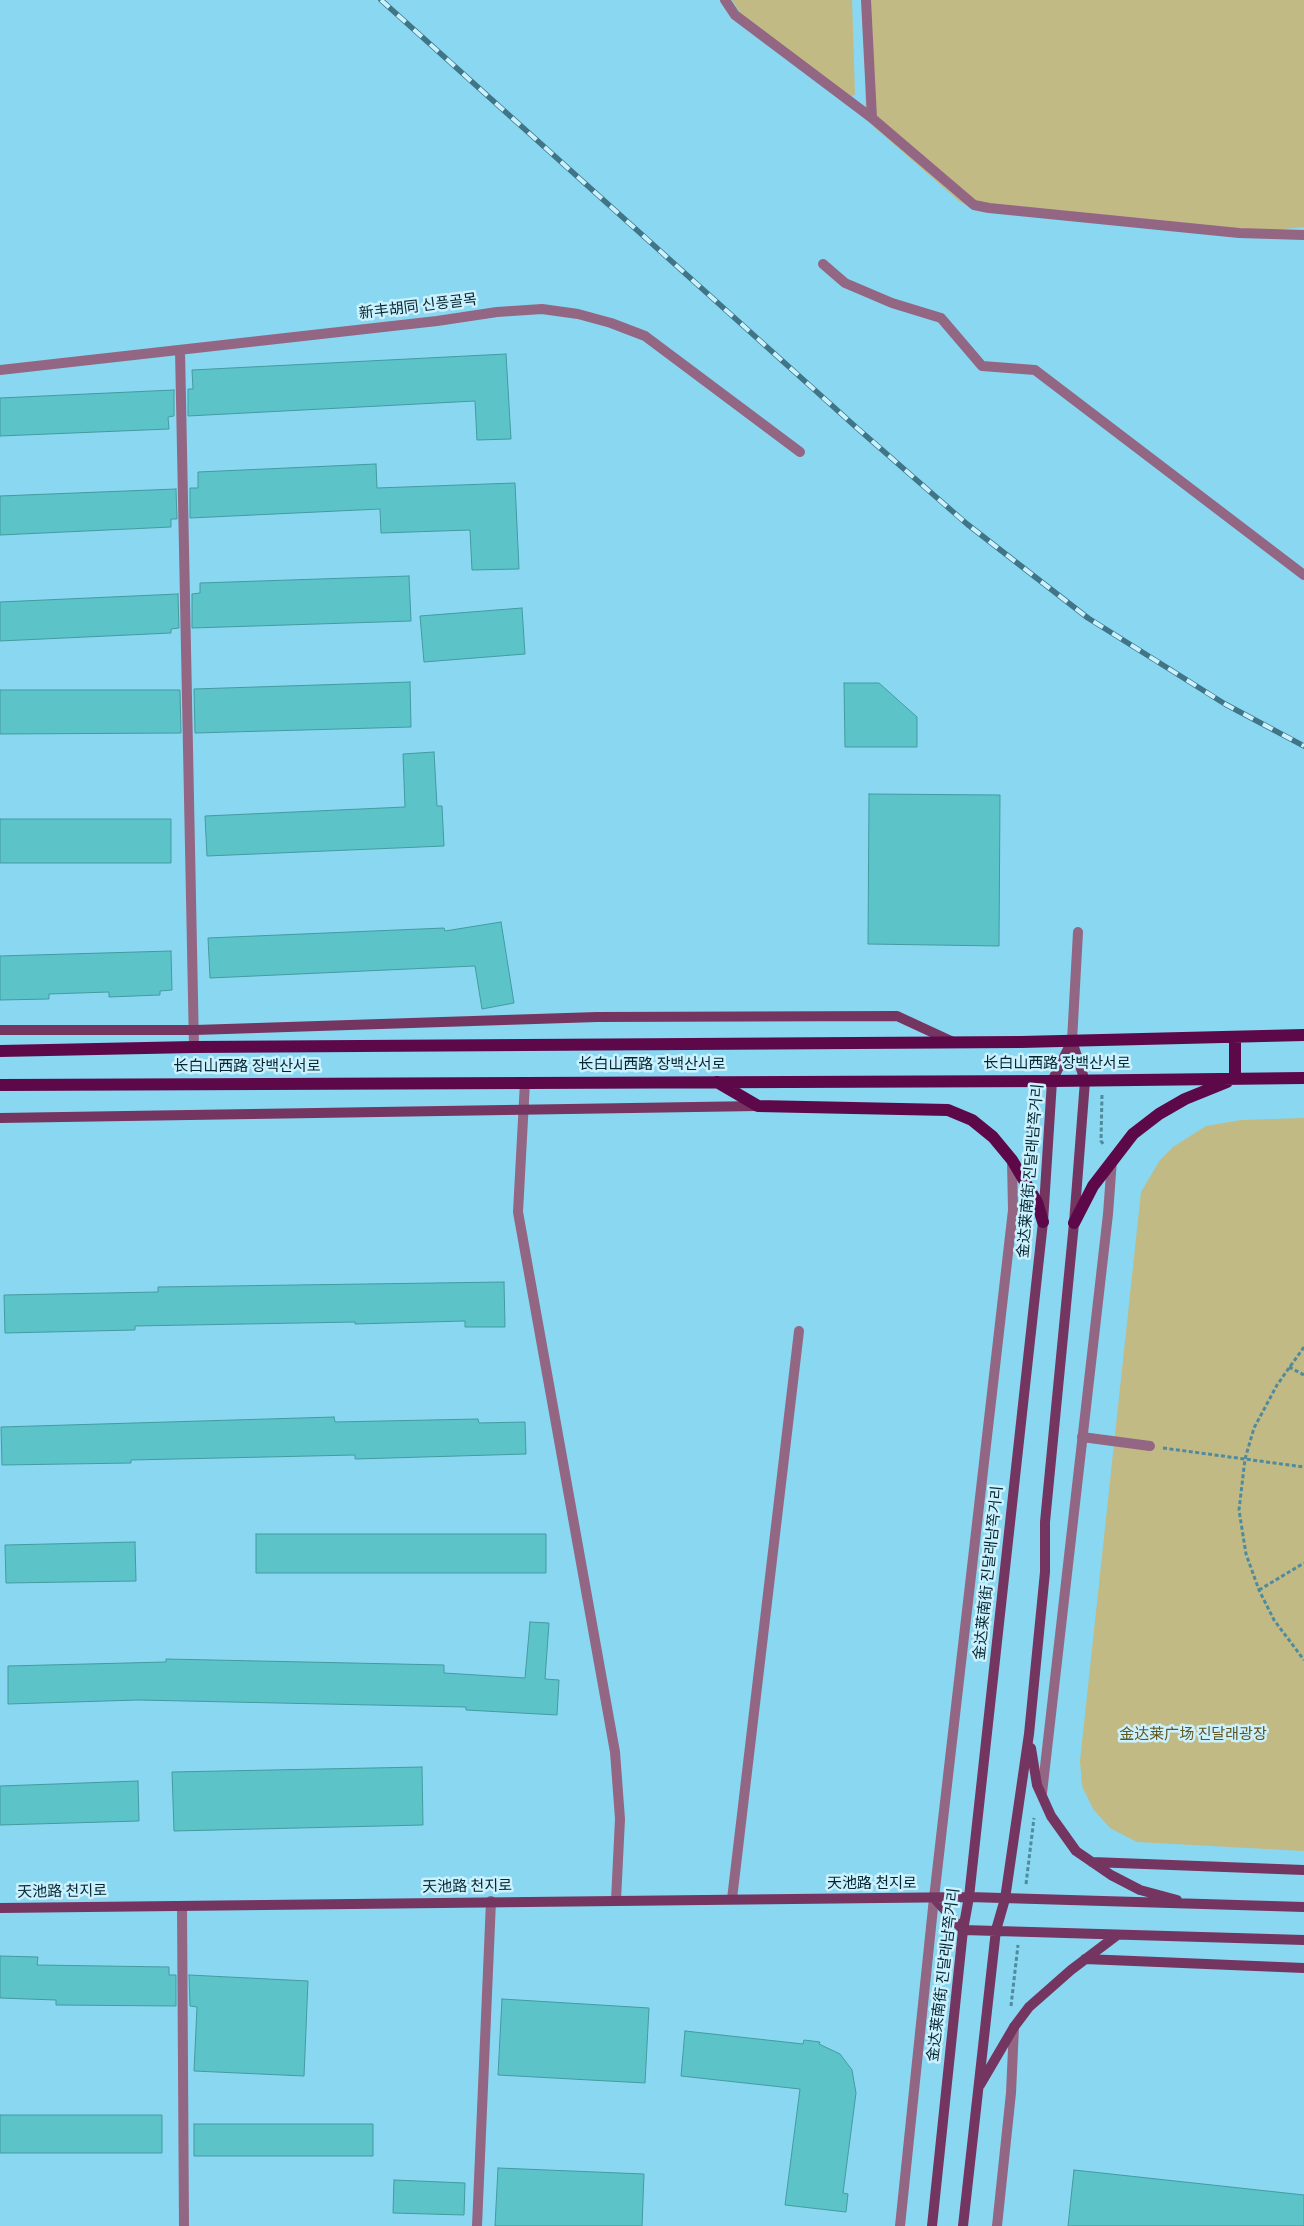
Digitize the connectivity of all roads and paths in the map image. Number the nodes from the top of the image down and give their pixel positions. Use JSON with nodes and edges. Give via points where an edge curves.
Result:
{"nodes":[{"id":1,"x":725,"y":0,"type":"edge"},
{"id":2,"x":866,"y":0,"type":"edge"},
{"id":3,"x":872,"y":118,"type":"junction"},
{"id":4,"x":1304,"y":235,"type":"edge"},
{"id":5,"x":823,"y":264,"type":"dead end"},
{"id":6,"x":180,"y":350,"type":"junction"},
{"id":7,"x":0,"y":370,"type":"edge"},
{"id":8,"x":800,"y":452,"type":"dead end"},
{"id":9,"x":1304,"y":575,"type":"edge"},
{"id":10,"x":1078,"y":932,"type":"dead end"},
{"id":11,"x":0,"y":1030,"type":"edge"},
{"id":12,"x":195,"y":1030,"type":"junction"},
{"id":13,"x":1304,"y":1035,"type":"edge"},
{"id":14,"x":1235,"y":1037,"type":"junction"},
{"id":15,"x":1072,"y":1041,"type":"junction"},
{"id":16,"x":951,"y":1042,"type":"junction"},
{"id":17,"x":194,"y":1047,"type":"junction"},
{"id":18,"x":0,"y":1051,"type":"edge"},
{"id":19,"x":1304,"y":1078,"type":"edge"},
{"id":20,"x":1235,"y":1079,"type":"junction"},
{"id":21,"x":1085,"y":1080,"type":"junction"},
{"id":22,"x":1103,"y":1080,"type":"junction"},
{"id":23,"x":1032,"y":1081,"type":"junction"},
{"id":24,"x":1052,"y":1081,"type":"junction"},
{"id":25,"x":525,"y":1082,"type":"junction"},
{"id":26,"x":718,"y":1082,"type":"junction"},
{"id":27,"x":0,"y":1085,"type":"edge"},
{"id":28,"x":758,"y":1106,"type":"junction"},
{"id":29,"x":523,"y":1111,"type":"junction"},
{"id":30,"x":0,"y":1118,"type":"edge"},
{"id":31,"x":1112,"y":1158,"type":"junction"},
{"id":32,"x":1012,"y":1160,"type":"junction"},
{"id":33,"x":1043,"y":1222,"type":"junction"},
{"id":34,"x":1074,"y":1223,"type":"junction"},
{"id":35,"x":799,"y":1331,"type":"dead end"},
{"id":36,"x":1304,"y":1347,"type":"edge"},
{"id":37,"x":1289,"y":1367,"type":"junction"},
{"id":38,"x":1304,"y":1375,"type":"edge"},
{"id":39,"x":1082,"y":1438,"type":"junction"},
{"id":40,"x":1150,"y":1446,"type":"joint"},
{"id":41,"x":1245,"y":1459,"type":"junction"},
{"id":42,"x":1304,"y":1467,"type":"edge"},
{"id":43,"x":1304,"y":1563,"type":"edge"},
{"id":44,"x":1259,"y":1590,"type":"junction"},
{"id":45,"x":1304,"y":1660,"type":"edge"},
{"id":46,"x":1029,"y":1734,"type":"junction"},
{"id":47,"x":1042,"y":1793,"type":"junction"},
{"id":48,"x":1091,"y":1862,"type":"junction"},
{"id":49,"x":1304,"y":1870,"type":"edge"},
{"id":50,"x":969,"y":1897,"type":"junction"},
{"id":51,"x":934,"y":1898,"type":"junction"},
{"id":52,"x":732,"y":1899,"type":"junction"},
{"id":53,"x":616,"y":1900,"type":"junction"},
{"id":54,"x":1005,"y":1900,"type":"junction"},
{"id":55,"x":491,"y":1902,"type":"junction"},
{"id":56,"x":1193,"y":1905,"type":"junction"},
{"id":57,"x":182,"y":1906,"type":"junction"},
{"id":58,"x":1304,"y":1907,"type":"edge"},
{"id":59,"x":0,"y":1908,"type":"edge"},
{"id":60,"x":963,"y":1930,"type":"junction"},
{"id":61,"x":996,"y":1930,"type":"junction"},
{"id":62,"x":1116,"y":1936,"type":"junction"},
{"id":63,"x":1304,"y":1940,"type":"edge"},
{"id":64,"x":1085,"y":1959,"type":"junction"},
{"id":65,"x":1304,"y":1968,"type":"edge"},
{"id":66,"x":1014,"y":2027,"type":"junction"},
{"id":67,"x":977,"y":2091,"type":"junction"},
{"id":68,"x":184,"y":2226,"type":"edge"},
{"id":69,"x":477,"y":2226,"type":"edge"},
{"id":70,"x":900,"y":2226,"type":"edge"},
{"id":71,"x":932,"y":2226,"type":"edge"},
{"id":72,"x":963,"y":2226,"type":"edge"},
{"id":73,"x":996,"y":2226,"type":"edge"}],
"edges":[{"from":1,"to":3,"type":"street","via":[[735,15]]},
{"from":2,"to":3,"type":"street"},
{"from":3,"to":4,"type":"street","via":[[974,205],[1229,232]]},
{"from":5,"to":9,"type":"street","via":[[845,283],[892,303],[941,318],[982,366],[1035,370]]},
{"from":6,"to":7,"type":"street","name":"新丰胡同 신풍골목"},
{"from":6,"to":8,"type":"street","name":"新丰胡同 신풍골목","via":[[497,312],[542,309],[578,314],[645,336]]},
{"from":6,"to":12,"type":"street"},
{"from":10,"to":15,"type":"street"},
{"from":11,"to":12,"type":"main road","name":"长白山西路 장백산서로"},
{"from":12,"to":16,"type":"main road","name":"长白山西路 장백산서로","via":[[598,1017],[897,1016]]},
{"from":12,"to":17,"type":"street"},
{"from":13,"to":14,"type":"main road","name":"长白山西路 장백산서로"},
{"from":14,"to":15,"type":"main road","name":"长白山西路 장백산서로"},
{"from":14,"to":20,"type":"main road"},
{"from":15,"to":16,"type":"main road","name":"长白山西路 장백산서로"},
{"from":15,"to":21,"type":"main road"},
{"from":15,"to":24,"type":"main road","name":"金达莱南街 진달래남쪽거리"},
{"from":16,"to":17,"type":"main road","name":"长白山西路 장백산서로"},
{"from":17,"to":18,"type":"main road","name":"长白山西路 장백산서로"},
{"from":19,"to":20,"type":"main road","name":"长白山西路 장백산서로"},
{"from":20,"to":22,"type":"main road","name":"长白山西路 장백산서로"},
{"from":20,"to":31,"type":"main road","via":[[1186,1099],[1160,1114],[1133,1134]]},
{"from":21,"to":22,"type":"main road","name":"长白山西路 장백산서로"},
{"from":21,"to":24,"type":"main road","name":"长白山西路 장백산서로"},
{"from":21,"to":34,"type":"main road"},
{"from":22,"to":31,"type":"path","via":[[1101,1142]]},
{"from":23,"to":24,"type":"main road","name":"长白山西路 장백산서로"},
{"from":23,"to":26,"type":"main road","name":"长白山西路 장백산서로"},
{"from":23,"to":32,"type":"path","name":"金达莱南街 진달래남쪽거리","via":[[1027,1151]]},
{"from":24,"to":33,"type":"main road","name":"金达莱南街 진달래남쪽거리"},
{"from":25,"to":26,"type":"main road","name":"长白山西路 장백산서로"},
{"from":25,"to":27,"type":"main road","name":"长白山西路 장백산서로"},
{"from":25,"to":29,"type":"street"},
{"from":26,"to":28,"type":"main road"},
{"from":28,"to":29,"type":"main road"},
{"from":28,"to":32,"type":"main road","via":[[948,1110],[972,1120]]},
{"from":29,"to":30,"type":"main road"},
{"from":29,"to":53,"type":"street","via":[[518,1212],[615,1752],[620,1819]]},
{"from":31,"to":34,"type":"main road"},
{"from":31,"to":39,"type":"street"},
{"from":32,"to":33,"type":"main road","via":[[1037,1202]]},
{"from":32,"to":51,"type":"street","name":"金达莱南街 진달래남쪽거리","via":[[1012,1210]]},
{"from":33,"to":50,"type":"main road","name":"金达莱南街 진달래남쪽거리"},
{"from":34,"to":46,"type":"main road","via":[[1045,1522],[1045,1572]]},
{"from":35,"to":52,"type":"street"},
{"from":36,"to":37,"type":"path"},
{"from":37,"to":38,"type":"path"},
{"from":37,"to":41,"type":"path","via":[[1264,1406]]},
{"from":39,"to":40,"type":"street"},
{"from":39,"to":47,"type":"street"},
{"from":40,"to":41,"type":"path"},
{"from":41,"to":42,"type":"path"},
{"from":41,"to":44,"type":"path","via":[[1239,1510],[1246,1554]]},
{"from":43,"to":44,"type":"path"},
{"from":44,"to":45,"type":"path","via":[[1274,1620]]},
{"from":46,"to":47,"type":"main road","via":[[1037,1785]]},
{"from":46,"to":54,"type":"main road"},
{"from":47,"to":48,"type":"main road","via":[[1051,1816],[1071,1844]]},
{"from":48,"to":49,"type":"main road"},
{"from":48,"to":56,"type":"main road","via":[[1140,1890]]},
{"from":50,"to":51,"type":"main road","name":"天池路 천지로"},
{"from":50,"to":54,"type":"main road","name":"天池路 천지로"},
{"from":50,"to":60,"type":"main road","name":"金达莱南街 진달래남쪽거리"},
{"from":51,"to":52,"type":"main road","name":"天池路 천지로"},
{"from":51,"to":60,"type":"main road","name":"天池路 천지로"},
{"from":51,"to":70,"type":"street","name":"金达莱南街 진달래남쪽거리"},
{"from":52,"to":53,"type":"main road","name":"天池路 천지로"},
{"from":53,"to":55,"type":"main road","name":"天池路 천지로"},
{"from":54,"to":56,"type":"main road","name":"天池路 천지로"},
{"from":54,"to":61,"type":"main road"},
{"from":55,"to":57,"type":"main road","name":"天池路 천지로"},
{"from":55,"to":69,"type":"street"},
{"from":56,"to":58,"type":"main road","name":"天池路 천지로"},
{"from":57,"to":59,"type":"main road","name":"天池路 천지로"},
{"from":57,"to":68,"type":"street"},
{"from":60,"to":61,"type":"main road"},
{"from":60,"to":71,"type":"main road","name":"金达莱南街 진달래남쪽거리"},
{"from":61,"to":62,"type":"main road"},
{"from":61,"to":67,"type":"main road"},
{"from":62,"to":63,"type":"main road"},
{"from":62,"to":64,"type":"main road"},
{"from":64,"to":65,"type":"main road"},
{"from":64,"to":66,"type":"main road","via":[[1029,2007]]},
{"from":66,"to":67,"type":"main road"},
{"from":66,"to":73,"type":"street","via":[[1011,2093]]},
{"from":67,"to":72,"type":"main road"}]}
